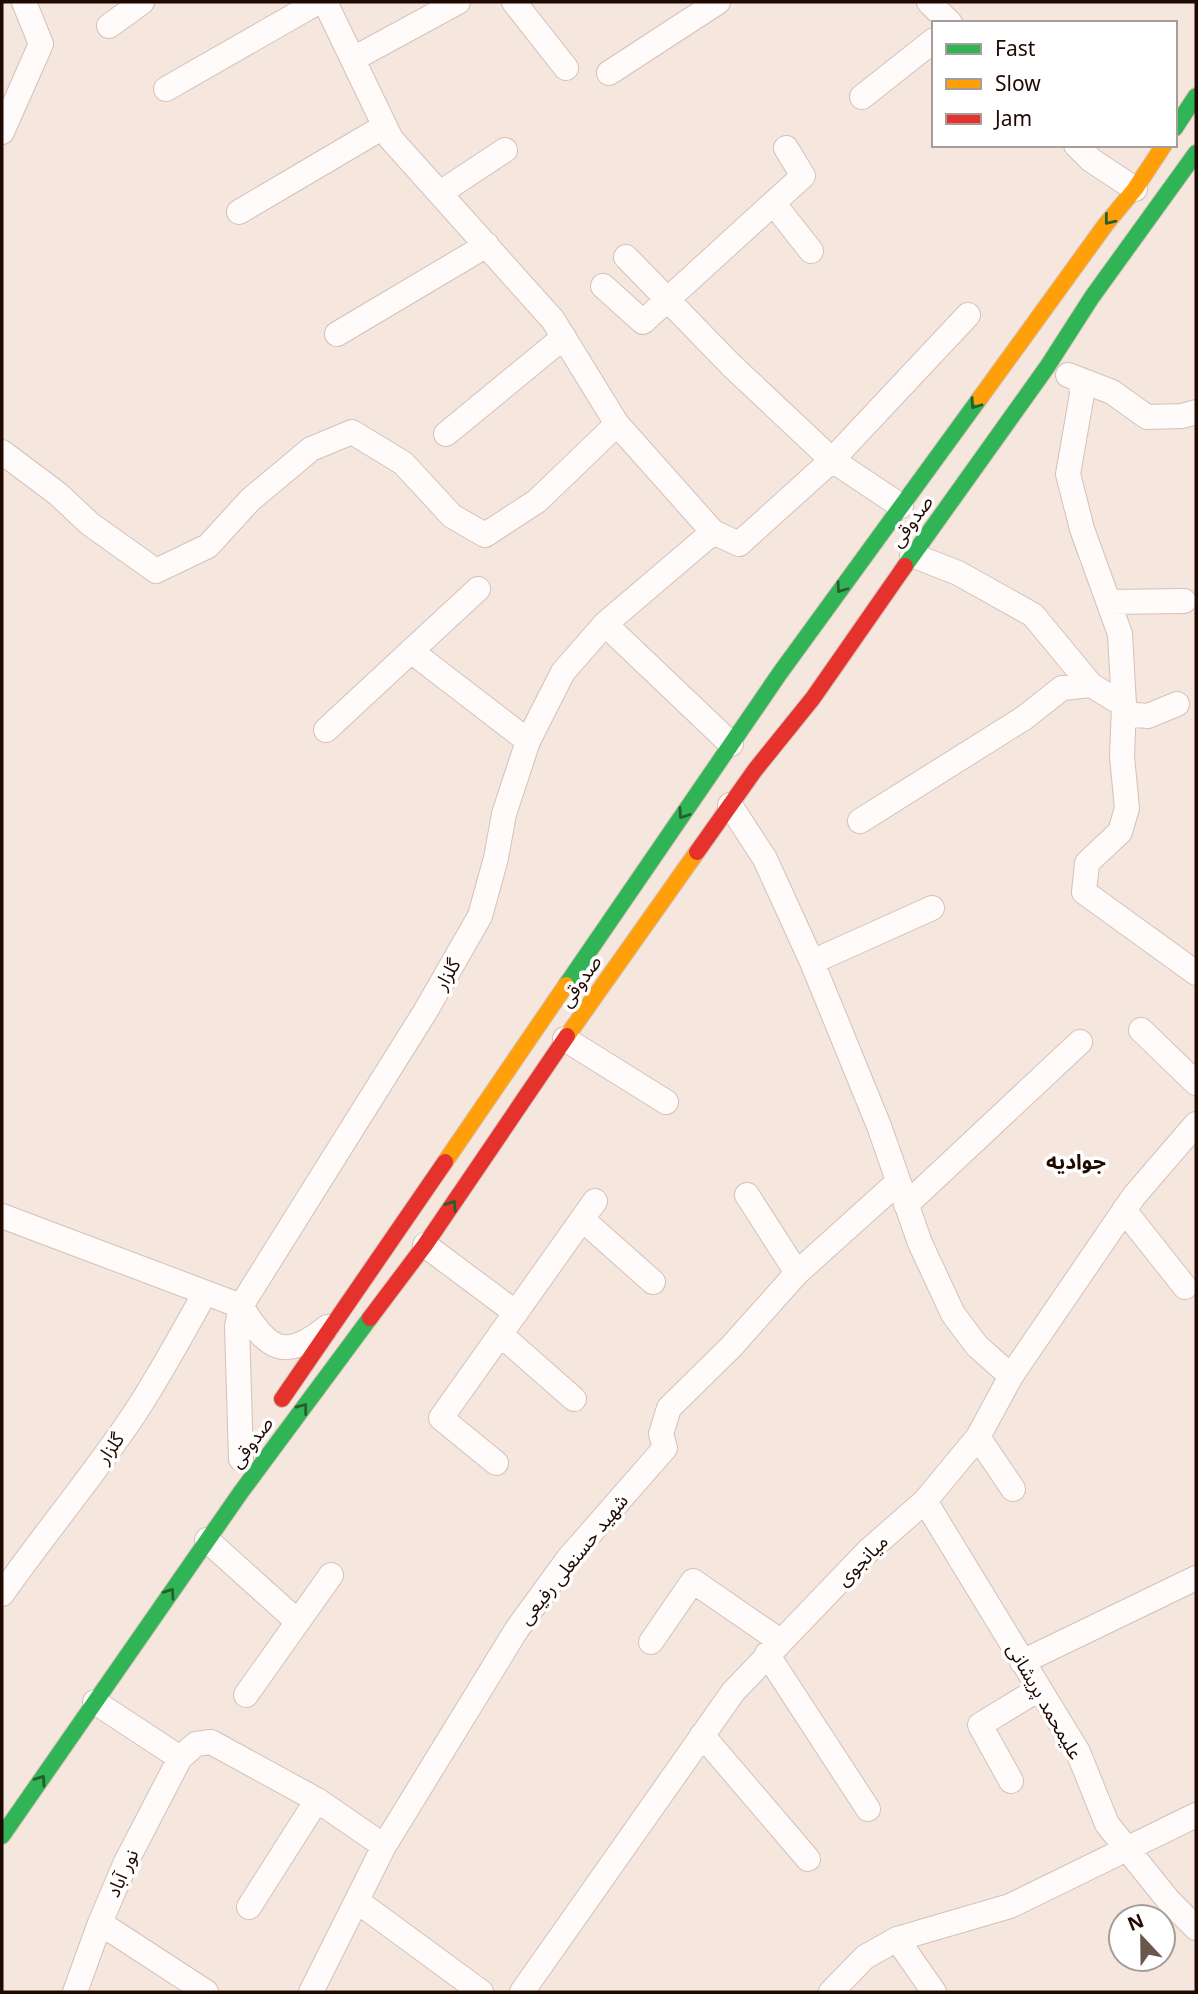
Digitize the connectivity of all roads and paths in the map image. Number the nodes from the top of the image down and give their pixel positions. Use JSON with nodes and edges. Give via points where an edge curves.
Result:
{"nodes":[{"id":1,"x":24,"y":2,"type":"edge"},
{"id":2,"x":142,"y":2,"type":"edge"},
{"id":3,"x":318,"y":2,"type":"edge"},
{"id":4,"x":325,"y":2,"type":"edge"},
{"id":5,"x":458,"y":2,"type":"edge"},
{"id":6,"x":514,"y":2,"type":"edge"},
{"id":7,"x":718,"y":2,"type":"edge"},
{"id":8,"x":929,"y":2,"type":"edge"},
{"id":9,"x":948,"y":21,"type":"edge"},
{"id":10,"x":109,"y":26,"type":"dead end"},
{"id":11,"x":932,"y":42,"type":"edge"},
{"id":12,"x":353,"y":59,"type":"junction"},
{"id":13,"x":566,"y":68,"type":"dead end"},
{"id":14,"x":609,"y":73,"type":"dead end"},
{"id":15,"x":166,"y":89,"type":"dead end"},
{"id":16,"x":1196,"y":96,"type":"edge"},
{"id":17,"x":863,"y":97,"type":"dead end"},
{"id":18,"x":385,"y":125,"type":"junction"},
{"id":19,"x":1177,"y":125,"type":"edge"},
{"id":20,"x":2,"y":132,"type":"edge"},
{"id":21,"x":1078,"y":147,"type":"edge"},
{"id":22,"x":1163,"y":147,"type":"edge"},
{"id":23,"x":786,"y":148,"type":"dead end"},
{"id":24,"x":505,"y":150,"type":"dead end"},
{"id":25,"x":1196,"y":153,"type":"edge"},
{"id":26,"x":1135,"y":189,"type":"junction"},
{"id":27,"x":440,"y":193,"type":"junction"},
{"id":28,"x":774,"y":204,"type":"junction"},
{"id":29,"x":239,"y":212,"type":"dead end"},
{"id":30,"x":487,"y":245,"type":"junction"},
{"id":31,"x":811,"y":251,"type":"dead end"},
{"id":32,"x":626,"y":257,"type":"dead end"},
{"id":33,"x":603,"y":286,"type":"dead end"},
{"id":34,"x":667,"y":301,"type":"junction"},
{"id":35,"x":968,"y":315,"type":"dead end"},
{"id":36,"x":337,"y":334,"type":"dead end"},
{"id":37,"x":564,"y":337,"type":"junction"},
{"id":38,"x":1048,"y":367,"type":"junction"},
{"id":39,"x":1080,"y":380,"type":"junction"},
{"id":40,"x":1196,"y":412,"type":"edge"},
{"id":41,"x":617,"y":424,"type":"junction"},
{"id":42,"x":446,"y":434,"type":"dead end"},
{"id":43,"x":2,"y":452,"type":"edge"},
{"id":44,"x":832,"y":460,"type":"junction"},
{"id":45,"x":901,"y":506,"type":"junction"},
{"id":46,"x":713,"y":532,"type":"junction"},
{"id":47,"x":912,"y":555,"type":"junction"},
{"id":48,"x":478,"y":589,"type":"dead end"},
{"id":49,"x":1184,"y":601,"type":"dead end"},
{"id":50,"x":1109,"y":602,"type":"junction"},
{"id":51,"x":605,"y":624,"type":"junction"},
{"id":52,"x":411,"y":651,"type":"junction"},
{"id":53,"x":1091,"y":685,"type":"junction"},
{"id":54,"x":1177,"y":704,"type":"dead end"},
{"id":55,"x":1124,"y":709,"type":"junction"},
{"id":56,"x":327,"y":730,"type":"dead end"},
{"id":57,"x":528,"y":741,"type":"junction"},
{"id":58,"x":743,"y":757,"type":"junction"},
{"id":59,"x":718,"y":793,"type":"junction"},
{"id":60,"x":860,"y":821,"type":"dead end"},
{"id":61,"x":932,"y":908,"type":"dead end"},
{"id":62,"x":811,"y":962,"type":"junction"},
{"id":63,"x":1196,"y":973,"type":"edge"},
{"id":64,"x":1141,"y":1030,"type":"dead end"},
{"id":65,"x":565,"y":1038,"type":"junction"},
{"id":66,"x":1080,"y":1042,"type":"dead end"},
{"id":67,"x":1196,"y":1083,"type":"edge"},
{"id":68,"x":666,"y":1102,"type":"dead end"},
{"id":69,"x":1196,"y":1124,"type":"edge"},
{"id":70,"x":902,"y":1193,"type":"junction"},
{"id":71,"x":747,"y":1195,"type":"dead end"},
{"id":72,"x":1124,"y":1210,"type":"junction"},
{"id":73,"x":2,"y":1216,"type":"edge"},
{"id":74,"x":425,"y":1245,"type":"junction"},
{"id":75,"x":797,"y":1273,"type":"junction"},
{"id":76,"x":653,"y":1282,"type":"dead end"},
{"id":77,"x":1185,"y":1287,"type":"dead end"},
{"id":78,"x":205,"y":1293,"type":"junction"},
{"id":79,"x":241,"y":1306,"type":"junction"},
{"id":80,"x":516,"y":1313,"type":"junction"},
{"id":81,"x":336,"y":1320,"type":"junction"},
{"id":82,"x":500,"y":1334,"type":"junction"},
{"id":83,"x":1011,"y":1376,"type":"junction"},
{"id":84,"x":574,"y":1399,"type":"dead end"},
{"id":85,"x":270,"y":1416,"type":"dead end"},
{"id":86,"x":978,"y":1437,"type":"junction"},
{"id":87,"x":256,"y":1438,"type":"dead end"},
{"id":88,"x":496,"y":1463,"type":"dead end"},
{"id":89,"x":237,"y":1464,"type":"joint"},
{"id":90,"x":1013,"y":1489,"type":"dead end"},
{"id":91,"x":925,"y":1501,"type":"junction"},
{"id":92,"x":207,"y":1540,"type":"junction"},
{"id":93,"x":331,"y":1575,"type":"dead end"},
{"id":94,"x":1196,"y":1578,"type":"edge"},
{"id":95,"x":2,"y":1594,"type":"edge"},
{"id":96,"x":298,"y":1622,"type":"junction"},
{"id":97,"x":651,"y":1642,"type":"dead end"},
{"id":98,"x":774,"y":1648,"type":"junction"},
{"id":99,"x":1022,"y":1662,"type":"junction"},
{"id":100,"x":1039,"y":1689,"type":"junction"},
{"id":101,"x":246,"y":1695,"type":"dead end"},
{"id":102,"x":95,"y":1702,"type":"junction"},
{"id":103,"x":702,"y":1735,"type":"junction"},
{"id":104,"x":180,"y":1758,"type":"junction"},
{"id":105,"x":1011,"y":1781,"type":"dead end"},
{"id":106,"x":317,"y":1800,"type":"junction"},
{"id":107,"x":868,"y":1809,"type":"dead end"},
{"id":108,"x":1196,"y":1815,"type":"edge"},
{"id":109,"x":2,"y":1836,"type":"edge"},
{"id":110,"x":384,"y":1846,"type":"junction"},
{"id":111,"x":1128,"y":1850,"type":"junction"},
{"id":112,"x":807,"y":1860,"type":"dead end"},
{"id":113,"x":357,"y":1901,"type":"junction"},
{"id":114,"x":249,"y":1907,"type":"dead end"},
{"id":115,"x":100,"y":1923,"type":"junction"},
{"id":116,"x":1196,"y":1928,"type":"edge"},
{"id":117,"x":897,"y":1939,"type":"junction"},
{"id":118,"x":75,"y":1992,"type":"edge"},
{"id":119,"x":206,"y":1992,"type":"edge"},
{"id":120,"x":312,"y":1992,"type":"edge"},
{"id":121,"x":481,"y":1992,"type":"edge"},
{"id":122,"x":522,"y":1992,"type":"edge"},
{"id":123,"x":831,"y":1992,"type":"edge"},
{"id":124,"x":934,"y":1992,"type":"edge"}],
"edges":[{"from":1,"to":20,"type":"street","via":[[41,44]]},
{"from":2,"to":10,"type":"street"},
{"from":3,"to":15,"type":"street"},
{"from":4,"to":12,"type":"street"},
{"from":5,"to":12,"type":"street"},
{"from":6,"to":13,"type":"street"},
{"from":7,"to":14,"type":"street"},
{"from":8,"to":9,"type":"street"},
{"from":11,"to":17,"type":"street"},
{"from":12,"to":18,"type":"street"},
{"from":16,"to":19,"type":"main road"},
{"from":18,"to":27,"type":"street","via":[[391,139]]},
{"from":18,"to":29,"type":"street"},
{"from":21,"to":26,"type":"street"},
{"from":22,"to":26,"type":"main road","name":"صدوقی"},
{"from":23,"to":28,"type":"street","via":[[803,176]]},
{"from":24,"to":27,"type":"street"},
{"from":25,"to":38,"type":"main road","name":"صدوقی","via":[[1092,297]]},
{"from":26,"to":45,"type":"main road","name":"صدوقی","one_way":true},
{"from":27,"to":30,"type":"street"},
{"from":28,"to":31,"type":"street"},
{"from":28,"to":34,"type":"street"},
{"from":30,"to":36,"type":"street"},
{"from":30,"to":37,"type":"street"},
{"from":32,"to":34,"type":"street"},
{"from":33,"to":34,"type":"street","via":[[643,322]]},
{"from":34,"to":44,"type":"street"},
{"from":35,"to":44,"type":"street"},
{"from":37,"to":41,"type":"street"},
{"from":37,"to":42,"type":"street"},
{"from":38,"to":39,"type":"street"},
{"from":38,"to":47,"type":"main road","name":"صدوقی"},
{"from":39,"to":40,"type":"street","via":[[1112,392],[1147,417]]},
{"from":39,"to":50,"type":"street","via":[[1082,394],[1068,474]]},
{"from":41,"to":43,"type":"street","via":[[537,501],[485,535],[452,516],[403,463],[352,432],[311,449],[250,500],[208,546],[156,570],[90,524]]},
{"from":41,"to":46,"type":"street"},
{"from":44,"to":45,"type":"street"},
{"from":44,"to":46,"type":"street","via":[[739,544]]},
{"from":45,"to":58,"type":"main road","name":"صدوقی","one_way":true,"via":[[780,673]]},
{"from":46,"to":51,"type":"street","name":"گلزار"},
{"from":47,"to":53,"type":"street","via":[[958,573],[1033,615]]},
{"from":47,"to":58,"type":"main road","name":"صدوقی","via":[[813,698]]},
{"from":48,"to":52,"type":"street"},
{"from":49,"to":50,"type":"street"},
{"from":50,"to":55,"type":"street","via":[[1120,634]]},
{"from":51,"to":57,"type":"street","name":"گلزار","via":[[562,672]]},
{"from":51,"to":58,"type":"street"},
{"from":52,"to":56,"type":"street"},
{"from":52,"to":57,"type":"street"},
{"from":53,"to":55,"type":"street"},
{"from":53,"to":60,"type":"street","via":[[1062,688],[1024,718]]},
{"from":54,"to":55,"type":"street","via":[[1148,716]]},
{"from":55,"to":63,"type":"street","via":[[1127,808],[1120,832],[1087,863],[1084,892]]},
{"from":57,"to":79,"type":"street","name":"گلزار","via":[[504,814],[480,916]]},
{"from":58,"to":59,"type":"main road","name":"صدوقی"},
{"from":58,"to":59,"type":"main road","name":"صدوقی"},
{"from":59,"to":62,"type":"street","via":[[765,859]]},
{"from":59,"to":65,"type":"main road","name":"صدوقی"},
{"from":59,"to":81,"type":"main road","name":"صدوقی","one_way":true},
{"from":61,"to":62,"type":"street"},
{"from":62,"to":70,"type":"street"},
{"from":64,"to":67,"type":"street"},
{"from":65,"to":68,"type":"street"},
{"from":74,"to":65,"type":"main road","name":"صدوقی","one_way":true},
{"from":66,"to":70,"type":"street","name":"شهید حسنعلی رفیعی"},
{"from":69,"to":72,"type":"street","name":"میانجوی"},
{"from":70,"to":75,"type":"street","name":"شهید حسنعلی رفیعی"},
{"from":70,"to":83,"type":"street","via":[[953,1314],[977,1346]]},
{"from":71,"to":75,"type":"street"},
{"from":72,"to":77,"type":"street"},
{"from":72,"to":83,"type":"street","name":"میانجوی"},
{"from":73,"to":78,"type":"street"},
{"from":74,"to":80,"type":"street"},
{"from":92,"to":74,"type":"main road","name":"صدوقی","one_way":true},
{"from":75,"to":110,"type":"street","name":"شهید حسنعلی رفیعی","via":[[669,1408],[660,1434],[665,1448],[568,1559],[517,1629]]},
{"from":76,"to":80,"type":"street","via":[[588,1210]]},
{"from":78,"to":79,"type":"street"},
{"from":78,"to":95,"type":"street","name":"گلزار","via":[[134,1414]]},
{"from":79,"to":81,"type":"street","via":[[270,1344],[286,1348],[308,1341]]},
{"from":79,"to":89,"type":"street"},
{"from":80,"to":82,"type":"street"},
{"from":81,"to":85,"type":"main road","name":"صدوقی"},
{"from":82,"to":84,"type":"street"},
{"from":82,"to":88,"type":"street","via":[[441,1418]]},
{"from":83,"to":86,"type":"street","name":"میانجوی"},
{"from":86,"to":90,"type":"street"},
{"from":86,"to":91,"type":"street","name":"میانجوی"},
{"from":87,"to":89,"type":"main road","name":"صدوقی"},
{"from":91,"to":98,"type":"street","name":"میانجوی","via":[[868,1551]]},
{"from":91,"to":99,"type":"street","name":"علیمحمد پریشانی"},
{"from":92,"to":96,"type":"street"},
{"from":102,"to":92,"type":"main road","name":"صدوقی","one_way":true},
{"from":93,"to":96,"type":"street"},
{"from":94,"to":99,"type":"street"},
{"from":96,"to":101,"type":"street"},
{"from":97,"to":98,"type":"street","via":[[694,1581]]},
{"from":98,"to":103,"type":"street","name":"میانجوی","via":[[733,1692]]},
{"from":98,"to":107,"type":"street"},
{"from":99,"to":100,"type":"street","name":"علیمحمد پریشانی"},
{"from":100,"to":105,"type":"street","via":[[979,1725]]},
{"from":100,"to":111,"type":"street","name":"علیمحمد پریشانی","via":[[1078,1752],[1107,1824]]},
{"from":102,"to":104,"type":"street"},
{"from":109,"to":102,"type":"main road","name":"صدوقی","one_way":true},
{"from":103,"to":112,"type":"street"},
{"from":103,"to":122,"type":"street","name":"میانجوی"},
{"from":104,"to":106,"type":"street","via":[[196,1744],[211,1742]]},
{"from":104,"to":115,"type":"street","name":"نور آباد"},
{"from":106,"to":110,"type":"street"},
{"from":106,"to":114,"type":"street"},
{"from":108,"to":111,"type":"street"},
{"from":110,"to":113,"type":"street","name":"شهید حسنعلی رفیعی"},
{"from":111,"to":116,"type":"street","name":"علیمحمد پریشانی"},
{"from":111,"to":117,"type":"street","via":[[1010,1906]]},
{"from":113,"to":120,"type":"street","name":"شهید حسنعلی رفیعی"},
{"from":113,"to":121,"type":"street"},
{"from":115,"to":118,"type":"street","name":"نور آباد"},
{"from":115,"to":119,"type":"street"},
{"from":117,"to":123,"type":"street","via":[[865,1957]]},
{"from":117,"to":124,"type":"street"}]}
